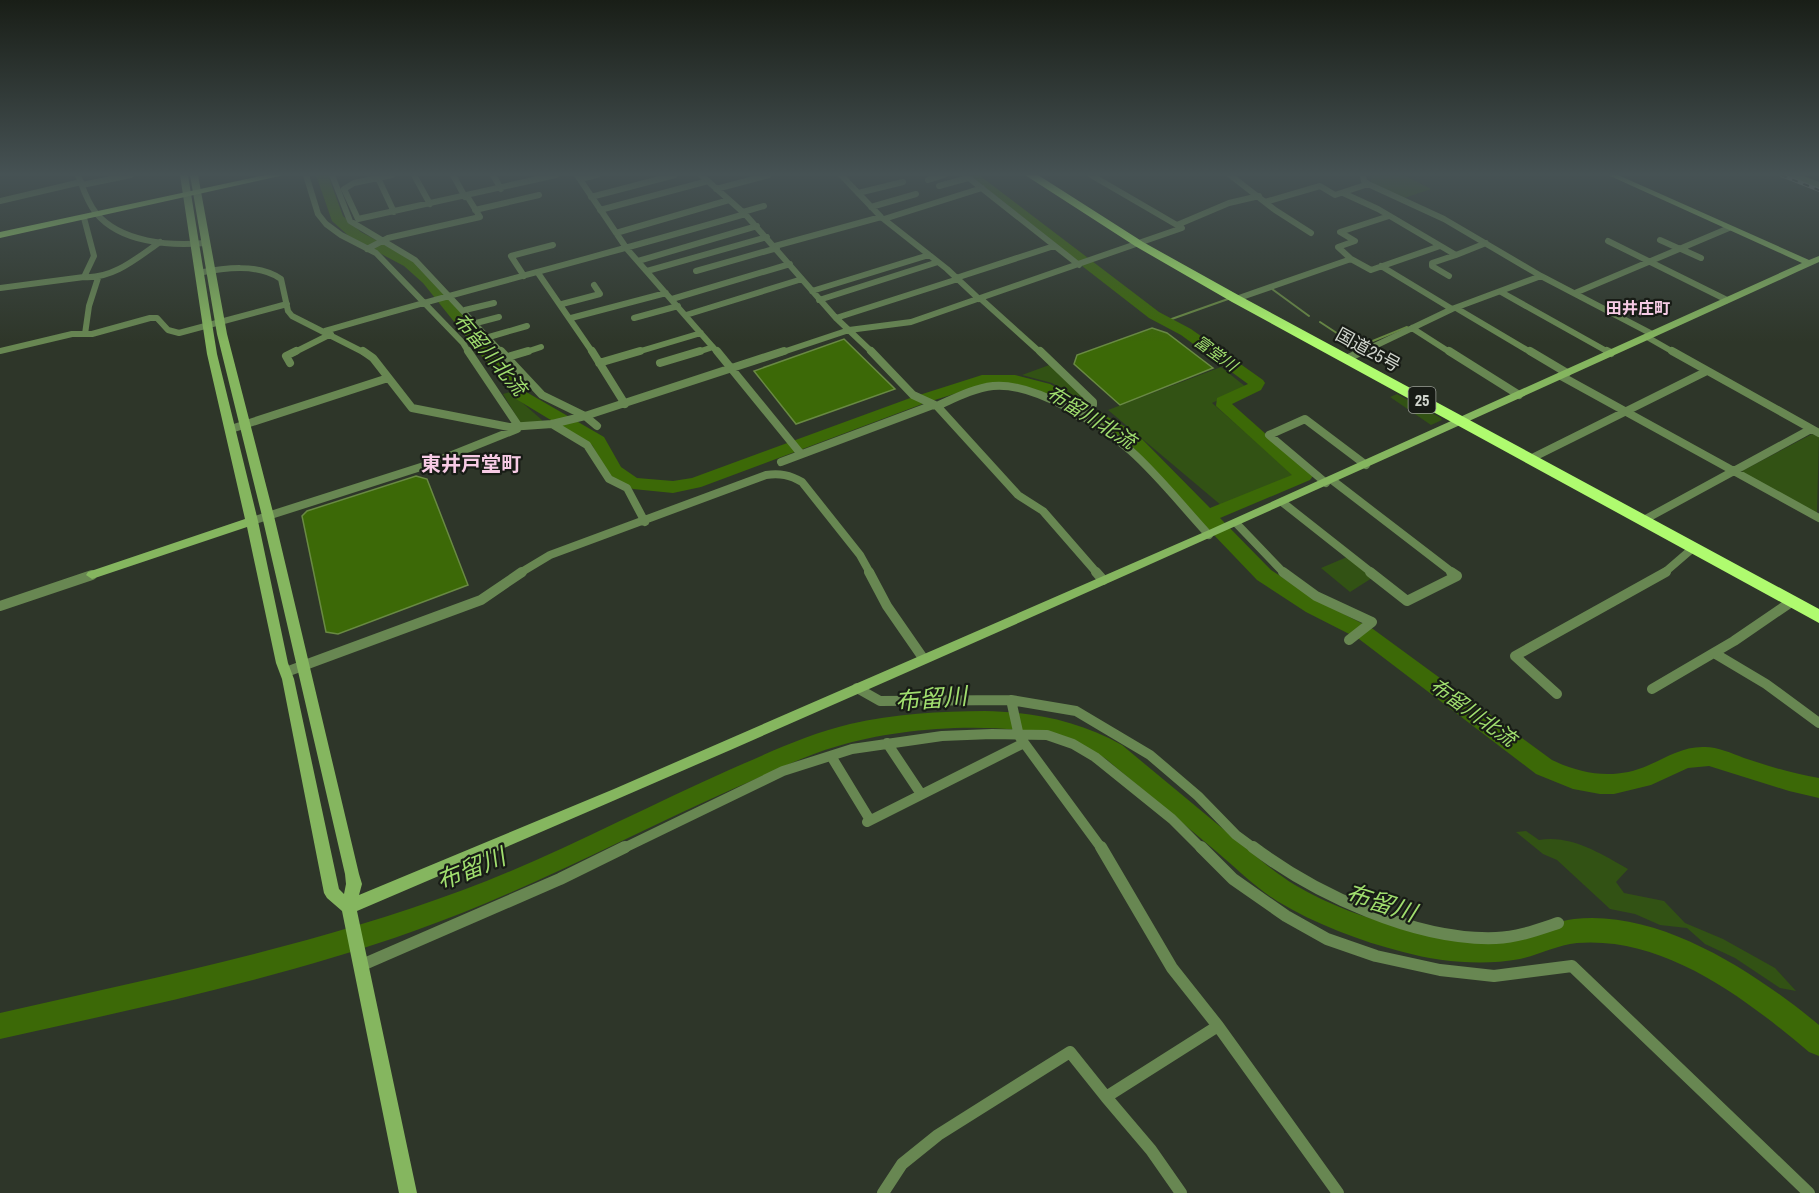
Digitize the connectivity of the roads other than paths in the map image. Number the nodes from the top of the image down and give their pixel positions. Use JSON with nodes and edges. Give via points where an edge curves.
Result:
{"nodes":[{"id":1,"x":21,"y":231,"type":"edge"},
{"id":2,"x":88,"y":231,"type":"edge"},
{"id":3,"x":121,"y":231,"type":"edge"},
{"id":4,"x":198,"y":231,"type":"edge"},
{"id":5,"x":335,"y":231,"type":"edge"},
{"id":6,"x":366,"y":231,"type":"edge"},
{"id":7,"x":425,"y":231,"type":"edge"},
{"id":8,"x":624,"y":231,"type":"edge"},
{"id":9,"x":687,"y":231,"type":"edge"},
{"id":10,"x":741,"y":231,"type":"edge"},
{"id":11,"x":761,"y":231,"type":"edge"},
{"id":12,"x":836,"y":231,"type":"edge"},
{"id":13,"x":899,"y":231,"type":"edge"},
{"id":14,"x":1035,"y":231,"type":"edge"},
{"id":15,"x":1118,"y":231,"type":"edge"},
{"id":16,"x":1175,"y":231,"type":"edge"},
{"id":17,"x":1308,"y":231,"type":"edge"},
{"id":18,"x":1344,"y":231,"type":"edge"},
{"id":19,"x":1414,"y":231,"type":"edge"},
{"id":20,"x":1463,"y":231,"type":"edge"},
{"id":21,"x":1723,"y":231,"type":"edge"},
{"id":22,"x":1735,"y":231,"type":"edge"},
{"id":23,"x":616,"y":233,"type":"joint"},
{"id":24,"x":1311,"y":233,"type":"dead end"},
{"id":25,"x":0,"y":235,"type":"edge"},
{"id":26,"x":767,"y":237,"type":"junction"},
{"id":27,"x":1660,"y":240,"type":"dead end"},
{"id":28,"x":383,"y":241,"type":"junction"},
{"id":29,"x":1608,"y":241,"type":"dead end"},
{"id":30,"x":160,"y":242,"type":"junction"},
{"id":31,"x":1486,"y":243,"type":"junction"},
{"id":32,"x":200,"y":244,"type":"junction"},
{"id":33,"x":1139,"y":244,"type":"junction"},
{"id":34,"x":553,"y":245,"type":"dead end"},
{"id":35,"x":1054,"y":246,"type":"junction"},
{"id":36,"x":1440,"y":246,"type":"junction"},
{"id":37,"x":776,"y":247,"type":"junction"},
{"id":38,"x":368,"y":248,"type":"junction"},
{"id":39,"x":627,"y":249,"type":"junction"},
{"id":40,"x":1680,"y":249,"type":"junction"},
{"id":41,"x":929,"y":255,"type":"junction"},
{"id":42,"x":1456,"y":255,"type":"junction"},
{"id":43,"x":1701,"y":258,"type":"dead end"},
{"id":44,"x":1351,"y":259,"type":"junction"},
{"id":45,"x":638,"y":261,"type":"junction"},
{"id":46,"x":938,"y":262,"type":"junction"},
{"id":47,"x":1650,"y":262,"type":"junction"},
{"id":48,"x":1814,"y":263,"type":"edge"},
{"id":49,"x":790,"y":264,"type":"junction"},
{"id":50,"x":1083,"y":264,"type":"junction"},
{"id":51,"x":1381,"y":266,"type":"junction"},
{"id":52,"x":699,"y":269,"type":"dead end"},
{"id":53,"x":647,"y":271,"type":"junction"},
{"id":54,"x":204,"y":272,"type":"junction"},
{"id":55,"x":538,"y":273,"type":"junction"},
{"id":56,"x":524,"y":276,"type":"junction"},
{"id":57,"x":1449,"y":276,"type":"dead end"},
{"id":58,"x":1541,"y":276,"type":"junction"},
{"id":59,"x":84,"y":277,"type":"junction"},
{"id":60,"x":98,"y":278,"type":"junction"},
{"id":61,"x":957,"y":278,"type":"junction"},
{"id":62,"x":802,"y":279,"type":"junction"},
{"id":63,"x":594,"y":285,"type":"dead end"},
{"id":64,"x":0,"y":288,"type":"edge"},
{"id":65,"x":812,"y":291,"type":"junction"},
{"id":66,"x":1501,"y":292,"type":"junction"},
{"id":67,"x":666,"y":293,"type":"junction"},
{"id":68,"x":1575,"y":293,"type":"junction"},
{"id":69,"x":448,"y":296,"type":"junction"},
{"id":70,"x":980,"y":299,"type":"junction"},
{"id":71,"x":1236,"y":299,"type":"junction"},
{"id":72,"x":672,"y":300,"type":"junction"},
{"id":73,"x":819,"y":300,"type":"junction"},
{"id":74,"x":1726,"y":300,"type":"junction"},
{"id":75,"x":424,"y":302,"type":"junction"},
{"id":76,"x":494,"y":303,"type":"dead end"},
{"id":77,"x":287,"y":304,"type":"junction"},
{"id":78,"x":562,"y":304,"type":"junction"},
{"id":79,"x":678,"y":306,"type":"junction"},
{"id":80,"x":1454,"y":309,"type":"junction"},
{"id":81,"x":465,"y":310,"type":"junction"},
{"id":82,"x":686,"y":315,"type":"junction"},
{"id":83,"x":499,"y":317,"type":"dead end"},
{"id":84,"x":572,"y":318,"type":"junction"},
{"id":85,"x":634,"y":318,"type":"dead end"},
{"id":86,"x":836,"y":318,"type":"junction"},
{"id":87,"x":220,"y":323,"type":"junction"},
{"id":88,"x":476,"y":323,"type":"junction"},
{"id":89,"x":527,"y":326,"type":"dead end"},
{"id":90,"x":207,"y":327,"type":"junction"},
{"id":91,"x":1412,"y":328,"type":"junction"},
{"id":92,"x":849,"y":330,"type":"junction"},
{"id":93,"x":328,"y":333,"type":"junction"},
{"id":94,"x":701,"y":333,"type":"junction"},
{"id":95,"x":85,"y":334,"type":"junction"},
{"id":96,"x":1649,"y":335,"type":"junction"},
{"id":97,"x":489,"y":336,"type":"junction"},
{"id":98,"x":541,"y":347,"type":"dead end"},
{"id":99,"x":713,"y":347,"type":"junction"},
{"id":100,"x":0,"y":351,"type":"edge"},
{"id":101,"x":1611,"y":353,"type":"junction"},
{"id":102,"x":508,"y":357,"type":"junction"},
{"id":103,"x":1346,"y":359,"type":"junction"},
{"id":104,"x":290,"y":363,"type":"dead end"},
{"id":105,"x":599,"y":363,"type":"junction"},
{"id":106,"x":660,"y":363,"type":"dead end"},
{"id":107,"x":732,"y":368,"type":"junction"},
{"id":108,"x":1707,"y":371,"type":"junction"},
{"id":109,"x":1564,"y":374,"type":"junction"},
{"id":110,"x":388,"y":378,"type":"junction"},
{"id":111,"x":1519,"y":395,"type":"junction"},
{"id":112,"x":625,"y":404,"type":"junction"},
{"id":113,"x":934,"y":405,"type":"junction"},
{"id":114,"x":1624,"y":411,"type":"junction"},
{"id":115,"x":1078,"y":415,"type":"junction"},
{"id":116,"x":581,"y":417,"type":"junction"},
{"id":117,"x":1461,"y":422,"type":"junction"},
{"id":118,"x":244,"y":423,"type":"junction"},
{"id":119,"x":554,"y":423,"type":"junction"},
{"id":120,"x":597,"y":426,"type":"dead end"},
{"id":121,"x":519,"y":428,"type":"junction"},
{"id":122,"x":231,"y":429,"type":"junction"},
{"id":123,"x":1816,"y":431,"type":"edge"},
{"id":124,"x":801,"y":454,"type":"junction"},
{"id":125,"x":1530,"y":459,"type":"junction"},
{"id":126,"x":781,"y":462,"type":"dead end"},
{"id":127,"x":1366,"y":465,"type":"junction"},
{"id":128,"x":1733,"y":471,"type":"junction"},
{"id":129,"x":1329,"y":481,"type":"junction"},
{"id":130,"x":1282,"y":502,"type":"junction"},
{"id":131,"x":268,"y":516,"type":"junction"},
{"id":132,"x":1819,"y":518,"type":"edge"},
{"id":133,"x":1642,"y":520,"type":"junction"},
{"id":134,"x":252,"y":521,"type":"junction"},
{"id":135,"x":645,"y":522,"type":"junction"},
{"id":136,"x":1234,"y":524,"type":"junction"},
{"id":137,"x":1211,"y":534,"type":"junction"},
{"id":138,"x":1692,"y":548,"type":"junction"},
{"id":139,"x":92,"y":575,"type":"joint"},
{"id":140,"x":1103,"y":580,"type":"junction"},
{"id":141,"x":1791,"y":602,"type":"junction"},
{"id":142,"x":0,"y":606,"type":"edge"},
{"id":143,"x":1819,"y":617,"type":"edge"},
{"id":144,"x":1351,"y":639,"type":"dead end"},
{"id":145,"x":1714,"y":653,"type":"junction"},
{"id":146,"x":923,"y":658,"type":"junction"},
{"id":147,"x":303,"y":666,"type":"junction"},
{"id":148,"x":286,"y":672,"type":"junction"},
{"id":149,"x":857,"y":688,"type":"junction"},
{"id":150,"x":1653,"y":689,"type":"dead end"},
{"id":151,"x":1557,"y":694,"type":"dead end"},
{"id":152,"x":1011,"y":702,"type":"junction"},
{"id":153,"x":1819,"y":723,"type":"edge"},
{"id":154,"x":1020,"y":737,"type":"junction"},
{"id":155,"x":887,"y":743,"type":"junction"},
{"id":156,"x":831,"y":756,"type":"junction"},
{"id":157,"x":921,"y":794,"type":"junction"},
{"id":158,"x":350,"y":911,"type":"junction"},
{"id":159,"x":1557,"y":923,"type":"dead end"},
{"id":160,"x":361,"y":960,"type":"junction"},
{"id":161,"x":1218,"y":1026,"type":"junction"},
{"id":162,"x":1106,"y":1097,"type":"junction"},
{"id":163,"x":408,"y":1193,"type":"edge"},
{"id":164,"x":883,"y":1193,"type":"edge"},
{"id":165,"x":1181,"y":1193,"type":"edge"},
{"id":166,"x":1338,"y":1193,"type":"edge"},
{"id":167,"x":1809,"y":1193,"type":"edge"}],
"edges":[{"from":1,"to":25,"type":"main road"},
{"from":2,"to":59,"type":"street","via":[[94,256]]},
{"from":3,"to":30,"type":"street"},
{"from":4,"to":32,"type":"street"},
{"from":5,"to":38,"type":"street"},
{"from":6,"to":28,"type":"street"},
{"from":7,"to":28,"type":"street"},
{"from":8,"to":23,"type":"street"},
{"from":9,"to":39,"type":"street"},
{"from":10,"to":45,"type":"street"},
{"from":11,"to":26,"type":"street"},
{"from":12,"to":37,"type":"street"},
{"from":13,"to":41,"type":"street"},
{"from":14,"to":35,"type":"street"},
{"from":15,"to":33,"type":"highway","name":"国道25号","number":"25"},
{"from":16,"to":33,"type":"street"},
{"from":17,"to":24,"type":"street"},
{"from":18,"to":44,"type":"street","via":[[1340,232],[1355,241],[1338,247]]},
{"from":19,"to":36,"type":"street"},
{"from":20,"to":31,"type":"street"},
{"from":21,"to":40,"type":"street"},
{"from":22,"to":48,"type":"street"},
{"from":23,"to":39,"type":"street"},
{"from":26,"to":37,"type":"street"},
{"from":26,"to":53,"type":"street"},
{"from":27,"to":40,"type":"street"},
{"from":28,"to":38,"type":"street"},
{"from":28,"to":69,"type":"street","via":[[415,260]]},
{"from":29,"to":47,"type":"street"},
{"from":30,"to":32,"type":"street"},
{"from":30,"to":60,"type":"street"},
{"from":31,"to":42,"type":"street"},
{"from":31,"to":58,"type":"street"},
{"from":32,"to":54,"type":"street"},
{"from":33,"to":50,"type":"street"},
{"from":33,"to":71,"type":"highway","name":"国道25号","number":"25"},
{"from":34,"to":56,"type":"street","via":[[511,256]]},
{"from":35,"to":50,"type":"street"},
{"from":35,"to":61,"type":"street"},
{"from":36,"to":42,"type":"street"},
{"from":36,"to":51,"type":"street"},
{"from":37,"to":49,"type":"street"},
{"from":37,"to":52,"type":"street"},
{"from":38,"to":75,"type":"street","via":[[384,259]]},
{"from":39,"to":45,"type":"street"},
{"from":39,"to":55,"type":"street"},
{"from":40,"to":43,"type":"street"},
{"from":40,"to":47,"type":"street"},
{"from":41,"to":46,"type":"street"},
{"from":41,"to":65,"type":"street"},
{"from":42,"to":57,"type":"street","via":[[1432,263]]},
{"from":44,"to":51,"type":"street","via":[[1371,270]]},
{"from":44,"to":71,"type":"street"},
{"from":45,"to":53,"type":"street"},
{"from":46,"to":61,"type":"street"},
{"from":46,"to":73,"type":"street"},
{"from":47,"to":68,"type":"street"},
{"from":47,"to":74,"type":"street"},
{"from":48,"to":74,"type":"street"},
{"from":49,"to":62,"type":"street"},
{"from":49,"to":72,"type":"street"},
{"from":50,"to":70,"type":"street"},
{"from":51,"to":80,"type":"street"},
{"from":53,"to":67,"type":"street"},
{"from":54,"to":77,"type":"street","via":[[267,270],[280,279]]},
{"from":54,"to":87,"type":"street"},
{"from":54,"to":90,"type":"street"},
{"from":55,"to":56,"type":"street"},
{"from":55,"to":78,"type":"street"},
{"from":56,"to":69,"type":"street"},
{"from":58,"to":66,"type":"street"},
{"from":58,"to":68,"type":"street"},
{"from":59,"to":60,"type":"street"},
{"from":59,"to":64,"type":"street"},
{"from":60,"to":95,"type":"street"},
{"from":61,"to":70,"type":"street"},
{"from":61,"to":86,"type":"street"},
{"from":62,"to":65,"type":"street"},
{"from":62,"to":82,"type":"street"},
{"from":63,"to":78,"type":"street","via":[[600,294]]},
{"from":65,"to":73,"type":"street"},
{"from":66,"to":80,"type":"street"},
{"from":66,"to":101,"type":"street"},
{"from":67,"to":72,"type":"street"},
{"from":67,"to":84,"type":"street"},
{"from":68,"to":96,"type":"street"},
{"from":69,"to":75,"type":"street"},
{"from":69,"to":81,"type":"street"},
{"from":70,"to":92,"type":"street","via":[[896,326]]},
{"from":70,"to":115,"type":"street","via":[[1093,402]]},
{"from":71,"to":103,"type":"highway","name":"国道25号","number":"25"},
{"from":72,"to":79,"type":"street"},
{"from":73,"to":86,"type":"street"},
{"from":74,"to":96,"type":"street"},
{"from":75,"to":93,"type":"street"},
{"from":75,"to":121,"type":"street","via":[[463,343]]},
{"from":76,"to":81,"type":"street"},
{"from":77,"to":87,"type":"street"},
{"from":77,"to":93,"type":"street","via":[[297,320]]},
{"from":78,"to":84,"type":"street"},
{"from":79,"to":82,"type":"street"},
{"from":79,"to":85,"type":"street"},
{"from":80,"to":91,"type":"street"},
{"from":80,"to":109,"type":"street"},
{"from":81,"to":88,"type":"street"},
{"from":82,"to":94,"type":"street"},
{"from":83,"to":88,"type":"street"},
{"from":84,"to":105,"type":"street"},
{"from":86,"to":92,"type":"street"},
{"from":87,"to":90,"type":"street"},
{"from":87,"to":118,"type":"street"},
{"from":88,"to":97,"type":"street"},
{"from":89,"to":97,"type":"street"},
{"from":90,"to":95,"type":"street","via":[[173,333],[157,318],[150,318]]},
{"from":90,"to":122,"type":"street"},
{"from":91,"to":103,"type":"street"},
{"from":91,"to":111,"type":"street"},
{"from":92,"to":107,"type":"street"},
{"from":92,"to":113,"type":"street","via":[[913,395]]},
{"from":93,"to":104,"type":"street","via":[[286,356]]},
{"from":93,"to":110,"type":"street","via":[[373,358]]},
{"from":94,"to":99,"type":"street"},
{"from":94,"to":105,"type":"street"},
{"from":95,"to":100,"type":"street"},
{"from":96,"to":101,"type":"street"},
{"from":96,"to":108,"type":"street"},
{"from":97,"to":102,"type":"street"},
{"from":98,"to":102,"type":"street"},
{"from":99,"to":106,"type":"street"},
{"from":99,"to":107,"type":"street"},
{"from":101,"to":109,"type":"street"},
{"from":102,"to":116,"type":"street","via":[[542,395]]},
{"from":103,"to":117,"type":"highway","name":"国道25号","number":"25"},
{"from":105,"to":112,"type":"street"},
{"from":107,"to":112,"type":"street"},
{"from":107,"to":124,"type":"street"},
{"from":108,"to":114,"type":"street"},
{"from":108,"to":123,"type":"street"},
{"from":109,"to":111,"type":"street"},
{"from":109,"to":114,"type":"street"},
{"from":110,"to":118,"type":"street"},
{"from":110,"to":121,"type":"street","via":[[412,408]]},
{"from":111,"to":117,"type":"street"},
{"from":112,"to":116,"type":"street"},
{"from":113,"to":115,"type":"street","via":[[994,386],[1014,386],[1046,396]]},
{"from":113,"to":124,"type":"street"},
{"from":113,"to":140,"type":"street","via":[[1012,488],[1043,511]]},
{"from":114,"to":125,"type":"street"},
{"from":114,"to":128,"type":"street"},
{"from":115,"to":137,"type":"street","via":[[1133,453]]},
{"from":116,"to":119,"type":"street"},
{"from":116,"to":120,"type":"street"},
{"from":117,"to":125,"type":"highway","name":"国道25号","number":"25"},
{"from":117,"to":127,"type":"street"},
{"from":118,"to":122,"type":"street"},
{"from":118,"to":131,"type":"street"},
{"from":119,"to":121,"type":"street"},
{"from":119,"to":135,"type":"street","via":[[587,445],[609,479],[627,488]]},
{"from":121,"to":131,"type":"street","via":[[427,465]]},
{"from":122,"to":134,"type":"street"},
{"from":123,"to":128,"type":"street"},
{"from":124,"to":126,"type":"street"},
{"from":125,"to":133,"type":"highway","name":"国道25号","number":"25"},
{"from":127,"to":129,"type":"street"},
{"from":127,"to":129,"type":"street","via":[[1305,419],[1269,435]]},
{"from":128,"to":132,"type":"street"},
{"from":128,"to":133,"type":"street"},
{"from":129,"to":130,"type":"street"},
{"from":129,"to":130,"type":"street","via":[[1457,576],[1407,601]]},
{"from":130,"to":136,"type":"street"},
{"from":131,"to":134,"type":"street"},
{"from":131,"to":147,"type":"street"},
{"from":133,"to":138,"type":"highway","name":"国道25号","number":"25"},
{"from":134,"to":139,"type":"street"},
{"from":134,"to":148,"type":"street"},
{"from":135,"to":146,"type":"street","via":[[766,476],[795,477],[860,555],[887,606]]},
{"from":135,"to":147,"type":"street","via":[[531,564],[481,600]]},
{"from":136,"to":137,"type":"street"},
{"from":136,"to":144,"type":"street","via":[[1309,592],[1372,622]]},
{"from":137,"to":140,"type":"street"},
{"from":138,"to":141,"type":"highway","name":"国道25号","number":"25"},
{"from":138,"to":151,"type":"street","via":[[1663,574],[1515,656]]},
{"from":139,"to":142,"type":"street"},
{"from":140,"to":146,"type":"street"},
{"from":141,"to":143,"type":"highway","name":"国道25号","number":"25"},
{"from":141,"to":145,"type":"street"},
{"from":145,"to":150,"type":"street"},
{"from":145,"to":153,"type":"street","via":[[1766,684]]},
{"from":146,"to":149,"type":"street"},
{"from":147,"to":148,"type":"street"},
{"from":147,"to":158,"type":"street","via":[[354,884]]},
{"from":148,"to":158,"type":"street","via":[[332,893]]},
{"from":149,"to":152,"type":"street","via":[[880,702]]},
{"from":149,"to":158,"type":"street"},
{"from":152,"to":154,"type":"street"},
{"from":152,"to":159,"type":"street","via":[[1076,711],[1123,738],[1150,755],[1236,835],[1278,866],[1358,907],[1418,927],[1468,937],[1527,934]]},
{"from":154,"to":155,"type":"street","via":[[942,736]]},
{"from":154,"to":157,"type":"street"},
{"from":154,"to":161,"type":"street","via":[[1098,842],[1172,968]]},
{"from":154,"to":167,"type":"street","via":[[1047,735],[1095,757],[1172,819],[1233,879],[1327,939],[1376,956],[1440,970],[1494,975],[1572,966]]},
{"from":155,"to":156,"type":"street"},
{"from":155,"to":157,"type":"street"},
{"from":156,"to":157,"type":"street","via":[[868,821]]},
{"from":156,"to":160,"type":"street","via":[[783,771],[560,879],[375,961]]},
{"from":158,"to":160,"type":"street"},
{"from":160,"to":163,"type":"street"},
{"from":161,"to":162,"type":"street"},
{"from":161,"to":166,"type":"street"},
{"from":162,"to":164,"type":"street","via":[[1070,1052],[938,1136],[902,1164]]},
{"from":162,"to":165,"type":"street"}]}
